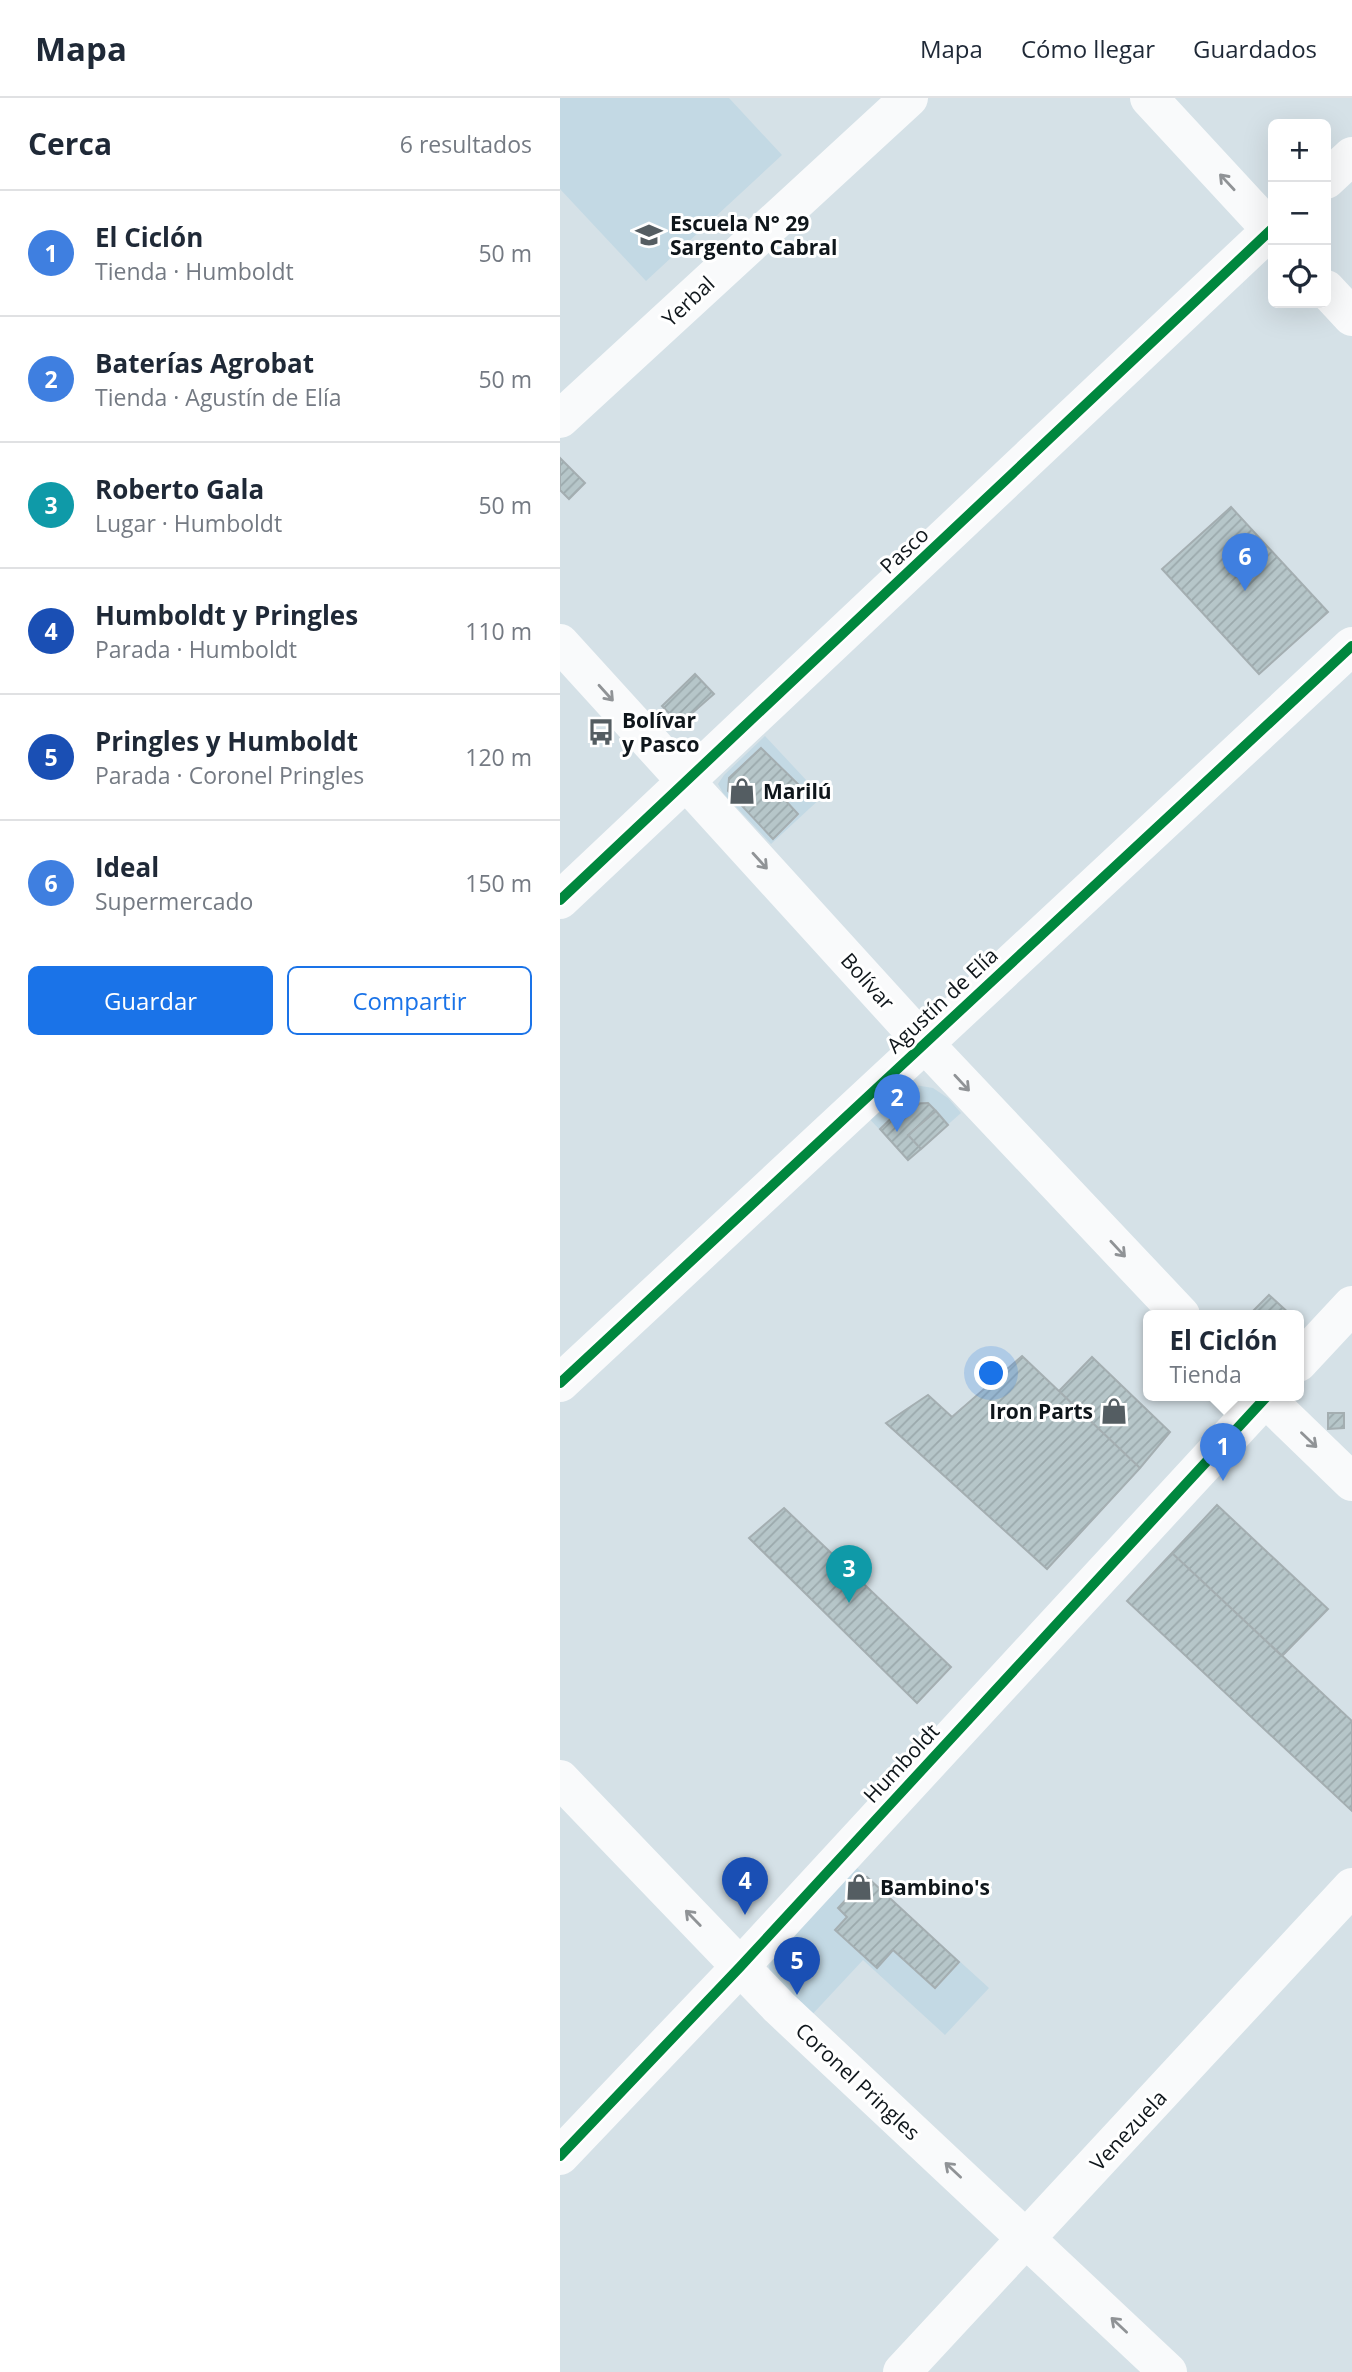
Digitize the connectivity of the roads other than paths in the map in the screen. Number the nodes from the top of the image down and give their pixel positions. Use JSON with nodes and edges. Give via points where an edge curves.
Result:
{"nodes":[{"id":1,"x":909,"y":98,"type":"edge"},
{"id":2,"x":1149,"y":98,"type":"edge"},
{"id":3,"x":1352,"y":156,"type":"edge"},
{"id":4,"x":1331,"y":175,"type":"edge"},
{"id":5,"x":1268,"y":226,"type":"edge"},
{"id":6,"x":1268,"y":234,"type":"edge"},
{"id":7,"x":1331,"y":294,"type":"edge"},
{"id":8,"x":1352,"y":317,"type":"edge"},
{"id":9,"x":560,"y":419,"type":"edge"},
{"id":10,"x":560,"y":643,"type":"edge"},
{"id":11,"x":1352,"y":646,"type":"edge"},
{"id":12,"x":688,"y":781,"type":"junction"},
{"id":13,"x":560,"y":900,"type":"edge"},
{"id":14,"x":924,"y":1043,"type":"junction"},
{"id":15,"x":1352,"y":1305,"type":"edge"},
{"id":16,"x":1176,"y":1310,"type":"edge"},
{"id":17,"x":1304,"y":1357,"type":"edge"},
{"id":18,"x":560,"y":1383,"type":"edge"},
{"id":19,"x":1260,"y":1401,"type":"edge"},
{"id":20,"x":1270,"y":1401,"type":"edge"},
{"id":21,"x":1352,"y":1482,"type":"edge"},
{"id":22,"x":560,"y":1779,"type":"edge"},
{"id":23,"x":1352,"y":1887,"type":"edge"},
{"id":24,"x":740,"y":1967,"type":"junction"},
{"id":25,"x":560,"y":2156,"type":"edge"},
{"id":26,"x":1027,"y":2239,"type":"junction"},
{"id":27,"x":902,"y":2372,"type":"edge"},
{"id":28,"x":1168,"y":2372,"type":"edge"}],
"edges":[{"from":1,"to":9,"type":"street","name":"Yerbal"},
{"from":5,"to":2,"type":"street","one_way":true},
{"from":3,"to":4,"type":"street"},
{"from":6,"to":12,"type":"street","name":"Pasco"},
{"from":7,"to":8,"type":"street"},
{"from":10,"to":12,"type":"street","name":"Bolívar","one_way":true},
{"from":11,"to":14,"type":"street","name":"Agustín de Elía"},
{"from":12,"to":13,"type":"street","name":"Pasco"},
{"from":12,"to":14,"type":"street","name":"Bolívar","one_way":true},
{"from":14,"to":16,"type":"street","name":"Bolívar","one_way":true},
{"from":14,"to":18,"type":"street","name":"Agustín de Elía"},
{"from":15,"to":17,"type":"street"},
{"from":19,"to":24,"type":"street","name":"Humboldt"},
{"from":20,"to":21,"type":"street","one_way":true},
{"from":24,"to":22,"type":"street","name":"Coronel Pringles","one_way":true},
{"from":23,"to":26,"type":"street","name":"Venezuela"},
{"from":24,"to":25,"type":"street","name":"Humboldt"},
{"from":26,"to":24,"type":"street","name":"Coronel Pringles","one_way":true},
{"from":26,"to":27,"type":"street","name":"Venezuela"},
{"from":28,"to":26,"type":"street","name":"Coronel Pringles","one_way":true}]}
